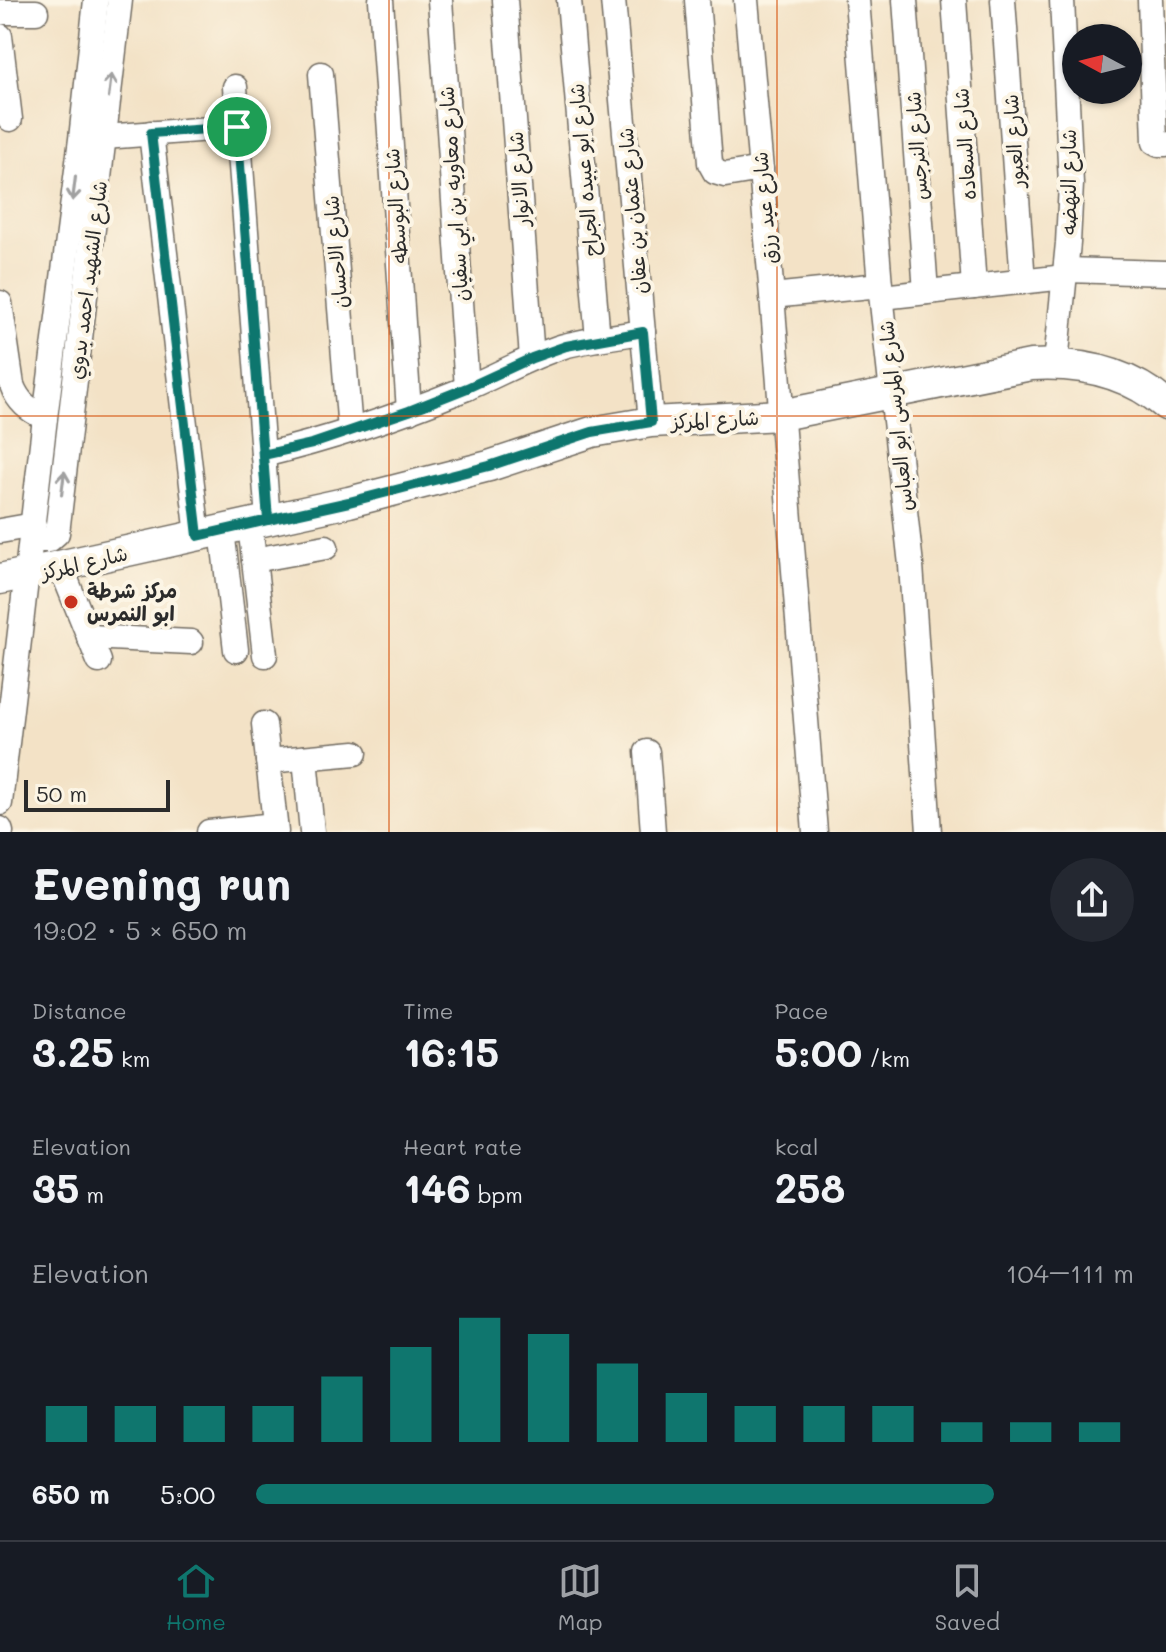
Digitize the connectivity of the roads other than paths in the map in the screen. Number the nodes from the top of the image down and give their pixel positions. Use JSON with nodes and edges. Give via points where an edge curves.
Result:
{"nodes":[{"id":1,"x":96,"y":0,"type":"edge"},
{"id":2,"x":120,"y":0,"type":"edge"},
{"id":3,"x":381,"y":0,"type":"edge"},
{"id":4,"x":440,"y":0,"type":"edge"},
{"id":5,"x":505,"y":0,"type":"edge"},
{"id":6,"x":569,"y":0,"type":"edge"},
{"id":7,"x":613,"y":0,"type":"edge"},
{"id":8,"x":697,"y":0,"type":"edge"},
{"id":9,"x":746,"y":0,"type":"edge"},
{"id":10,"x":857,"y":0,"type":"edge"},
{"id":11,"x":905,"y":0,"type":"edge"},
{"id":12,"x":954,"y":0,"type":"edge"},
{"id":13,"x":1003,"y":0,"type":"edge"},
{"id":14,"x":1062,"y":0,"type":"edge"},
{"id":15,"x":1150,"y":0,"type":"edge"},
{"id":16,"x":0,"y":12,"type":"edge"},
{"id":17,"x":36,"y":12,"type":"dead end"},
{"id":18,"x":0,"y":36,"type":"edge"},
{"id":19,"x":321,"y":74,"type":"dead end"},
{"id":20,"x":235,"y":87,"type":"dead end"},
{"id":21,"x":10,"y":119,"type":"dead end"},
{"id":22,"x":237,"y":127,"type":"junction"},
{"id":23,"x":151,"y":133,"type":"junction"},
{"id":24,"x":92,"y":138,"type":"junction"},
{"id":25,"x":1166,"y":144,"type":"edge"},
{"id":26,"x":761,"y":169,"type":"junction"},
{"id":27,"x":1166,"y":273,"type":"edge"},
{"id":28,"x":1065,"y":274,"type":"junction"},
{"id":29,"x":1023,"y":282,"type":"junction"},
{"id":30,"x":974,"y":287,"type":"junction"},
{"id":31,"x":881,"y":291,"type":"junction"},
{"id":32,"x":926,"y":292,"type":"junction"},
{"id":33,"x":772,"y":296,"type":"junction"},
{"id":34,"x":0,"y":303,"type":"edge"},
{"id":35,"x":643,"y":332,"type":"junction"},
{"id":36,"x":598,"y":339,"type":"junction"},
{"id":37,"x":532,"y":358,"type":"junction"},
{"id":38,"x":1056,"y":363,"type":"junction"},
{"id":39,"x":467,"y":388,"type":"junction"},
{"id":40,"x":892,"y":393,"type":"junction"},
{"id":41,"x":1166,"y":405,"type":"edge"},
{"id":42,"x":409,"y":411,"type":"junction"},
{"id":43,"x":781,"y":415,"type":"junction"},
{"id":44,"x":45,"y":418,"type":"junction"},
{"id":45,"x":651,"y":422,"type":"junction"},
{"id":46,"x":350,"y":431,"type":"junction"},
{"id":47,"x":263,"y":455,"type":"junction"},
{"id":48,"x":235,"y":528,"type":"junction"},
{"id":49,"x":0,"y":531,"type":"edge"},
{"id":50,"x":33,"y":533,"type":"junction"},
{"id":51,"x":326,"y":547,"type":"dead end"},
{"id":52,"x":254,"y":560,"type":"junction"},
{"id":53,"x":61,"y":567,"type":"junction"},
{"id":54,"x":14,"y":577,"type":"edge"},
{"id":55,"x":89,"y":637,"type":"junction"},
{"id":56,"x":191,"y":642,"type":"dead end"},
{"id":57,"x":236,"y":650,"type":"dead end"},
{"id":58,"x":265,"y":655,"type":"dead end"},
{"id":59,"x":99,"y":661,"type":"dead end"},
{"id":60,"x":264,"y":724,"type":"dead end"},
{"id":61,"x":647,"y":752,"type":"dead end"},
{"id":62,"x":355,"y":753,"type":"dead end"},
{"id":63,"x":305,"y":758,"type":"junction"},
{"id":64,"x":268,"y":761,"type":"junction"},
{"id":65,"x":0,"y":803,"type":"edge"},
{"id":66,"x":276,"y":829,"type":"edge"},
{"id":67,"x":209,"y":832,"type":"edge"},
{"id":68,"x":312,"y":832,"type":"edge"},
{"id":69,"x":653,"y":832,"type":"edge"},
{"id":70,"x":815,"y":832,"type":"edge"},
{"id":71,"x":929,"y":832,"type":"edge"}],
"edges":[{"from":1,"to":24,"type":"street","name":"شارع الشهيد احمد بدوي"},
{"from":24,"to":2,"type":"street","name":"شارع الشهيد احمد بدوي","one_way":true},
{"from":3,"to":42,"type":"street","name":"شارع البوسطه"},
{"from":4,"to":39,"type":"street","name":"شارع معاويه بن ابي سفيان"},
{"from":5,"to":37,"type":"street","name":"شارع الانوار"},
{"from":6,"to":36,"type":"street","name":"شارع ابو عبيده الجراح"},
{"from":7,"to":35,"type":"street","name":"شارع عثمان بن عفان"},
{"from":8,"to":26,"type":"street","via":[[710,163],[725,175]]},
{"from":9,"to":26,"type":"street","name":"شارع عيد رزق"},
{"from":10,"to":31,"type":"street","name":"شارع المرسى ابو العباس"},
{"from":11,"to":32,"type":"street","name":"شارع النرجس"},
{"from":12,"to":30,"type":"street","name":"شارع السعاده"},
{"from":13,"to":29,"type":"street","name":"شارع العبور"},
{"from":14,"to":28,"type":"street","name":"شارع النهضه","via":[[1071,155]]},
{"from":15,"to":25,"type":"street","via":[[1155,140]]},
{"from":16,"to":17,"type":"street"},
{"from":18,"to":21,"type":"street"},
{"from":19,"to":46,"type":"street","name":"شارع الاحسان"},
{"from":20,"to":22,"type":"street"},
{"from":22,"to":23,"type":"street"},
{"from":22,"to":47,"type":"street"},
{"from":23,"to":24,"type":"street"},
{"from":23,"to":48,"type":"street"},
{"from":24,"to":44,"type":"street","name":"شارع الشهيد احمد بدوي","one_way":true},
{"from":50,"to":24,"type":"street","name":"شارع الشهيد احمد بدوي","one_way":true,"via":[[49,540],[57,533]]},
{"from":26,"to":33,"type":"street","name":"شارع عيد رزق"},
{"from":27,"to":28,"type":"street"},
{"from":28,"to":29,"type":"street"},
{"from":28,"to":38,"type":"street","name":"شارع النهضه"},
{"from":29,"to":30,"type":"street"},
{"from":30,"to":32,"type":"street"},
{"from":31,"to":32,"type":"street"},
{"from":31,"to":33,"type":"street"},
{"from":31,"to":40,"type":"street","name":"شارع المرسى ابو العباس"},
{"from":33,"to":43,"type":"street","name":"شارع عيد رزق"},
{"from":34,"to":44,"type":"street","via":[[15,394]]},
{"from":35,"to":36,"type":"street"},
{"from":35,"to":45,"type":"street","name":"شارع عثمان بن عفان"},
{"from":36,"to":37,"type":"street"},
{"from":37,"to":39,"type":"street"},
{"from":38,"to":40,"type":"main road","name":"شارع المركز"},
{"from":38,"to":41,"type":"main road","name":"شارع المركز","via":[[1108,372]]},
{"from":39,"to":42,"type":"street"},
{"from":40,"to":43,"type":"main road","name":"شارع المركز"},
{"from":40,"to":71,"type":"street","name":"شارع المرسى ابو العباس","via":[[911,565]]},
{"from":42,"to":46,"type":"street"},
{"from":43,"to":45,"type":"main road","name":"شارع المركز"},
{"from":43,"to":70,"type":"street","name":"شارع عيد رزق"},
{"from":44,"to":50,"type":"street","name":"شارع الشهيد احمد بدوي"},
{"from":45,"to":48,"type":"main road","name":"شارع المركز","via":[[592,432],[489,466]]},
{"from":46,"to":47,"type":"street"},
{"from":47,"to":48,"type":"street"},
{"from":48,"to":52,"type":"street"},
{"from":48,"to":53,"type":"main road","name":"شارع المركز"},
{"from":48,"to":57,"type":"street"},
{"from":49,"to":50,"type":"street"},
{"from":50,"to":54,"type":"street","name":"شارع الشهيد احمد بدوي"},
{"from":51,"to":52,"type":"street"},
{"from":52,"to":58,"type":"street"},
{"from":53,"to":54,"type":"main road","name":"شارع المركز"},
{"from":53,"to":55,"type":"street"},
{"from":54,"to":65,"type":"street","name":"شارع الشهيد احمد بدوي"},
{"from":55,"to":56,"type":"street"},
{"from":55,"to":59,"type":"street"},
{"from":60,"to":64,"type":"street"},
{"from":61,"to":69,"type":"street"},
{"from":62,"to":63,"type":"street"},
{"from":63,"to":64,"type":"street"},
{"from":63,"to":68,"type":"street"},
{"from":64,"to":66,"type":"street"},
{"from":66,"to":67,"type":"street"}]}
